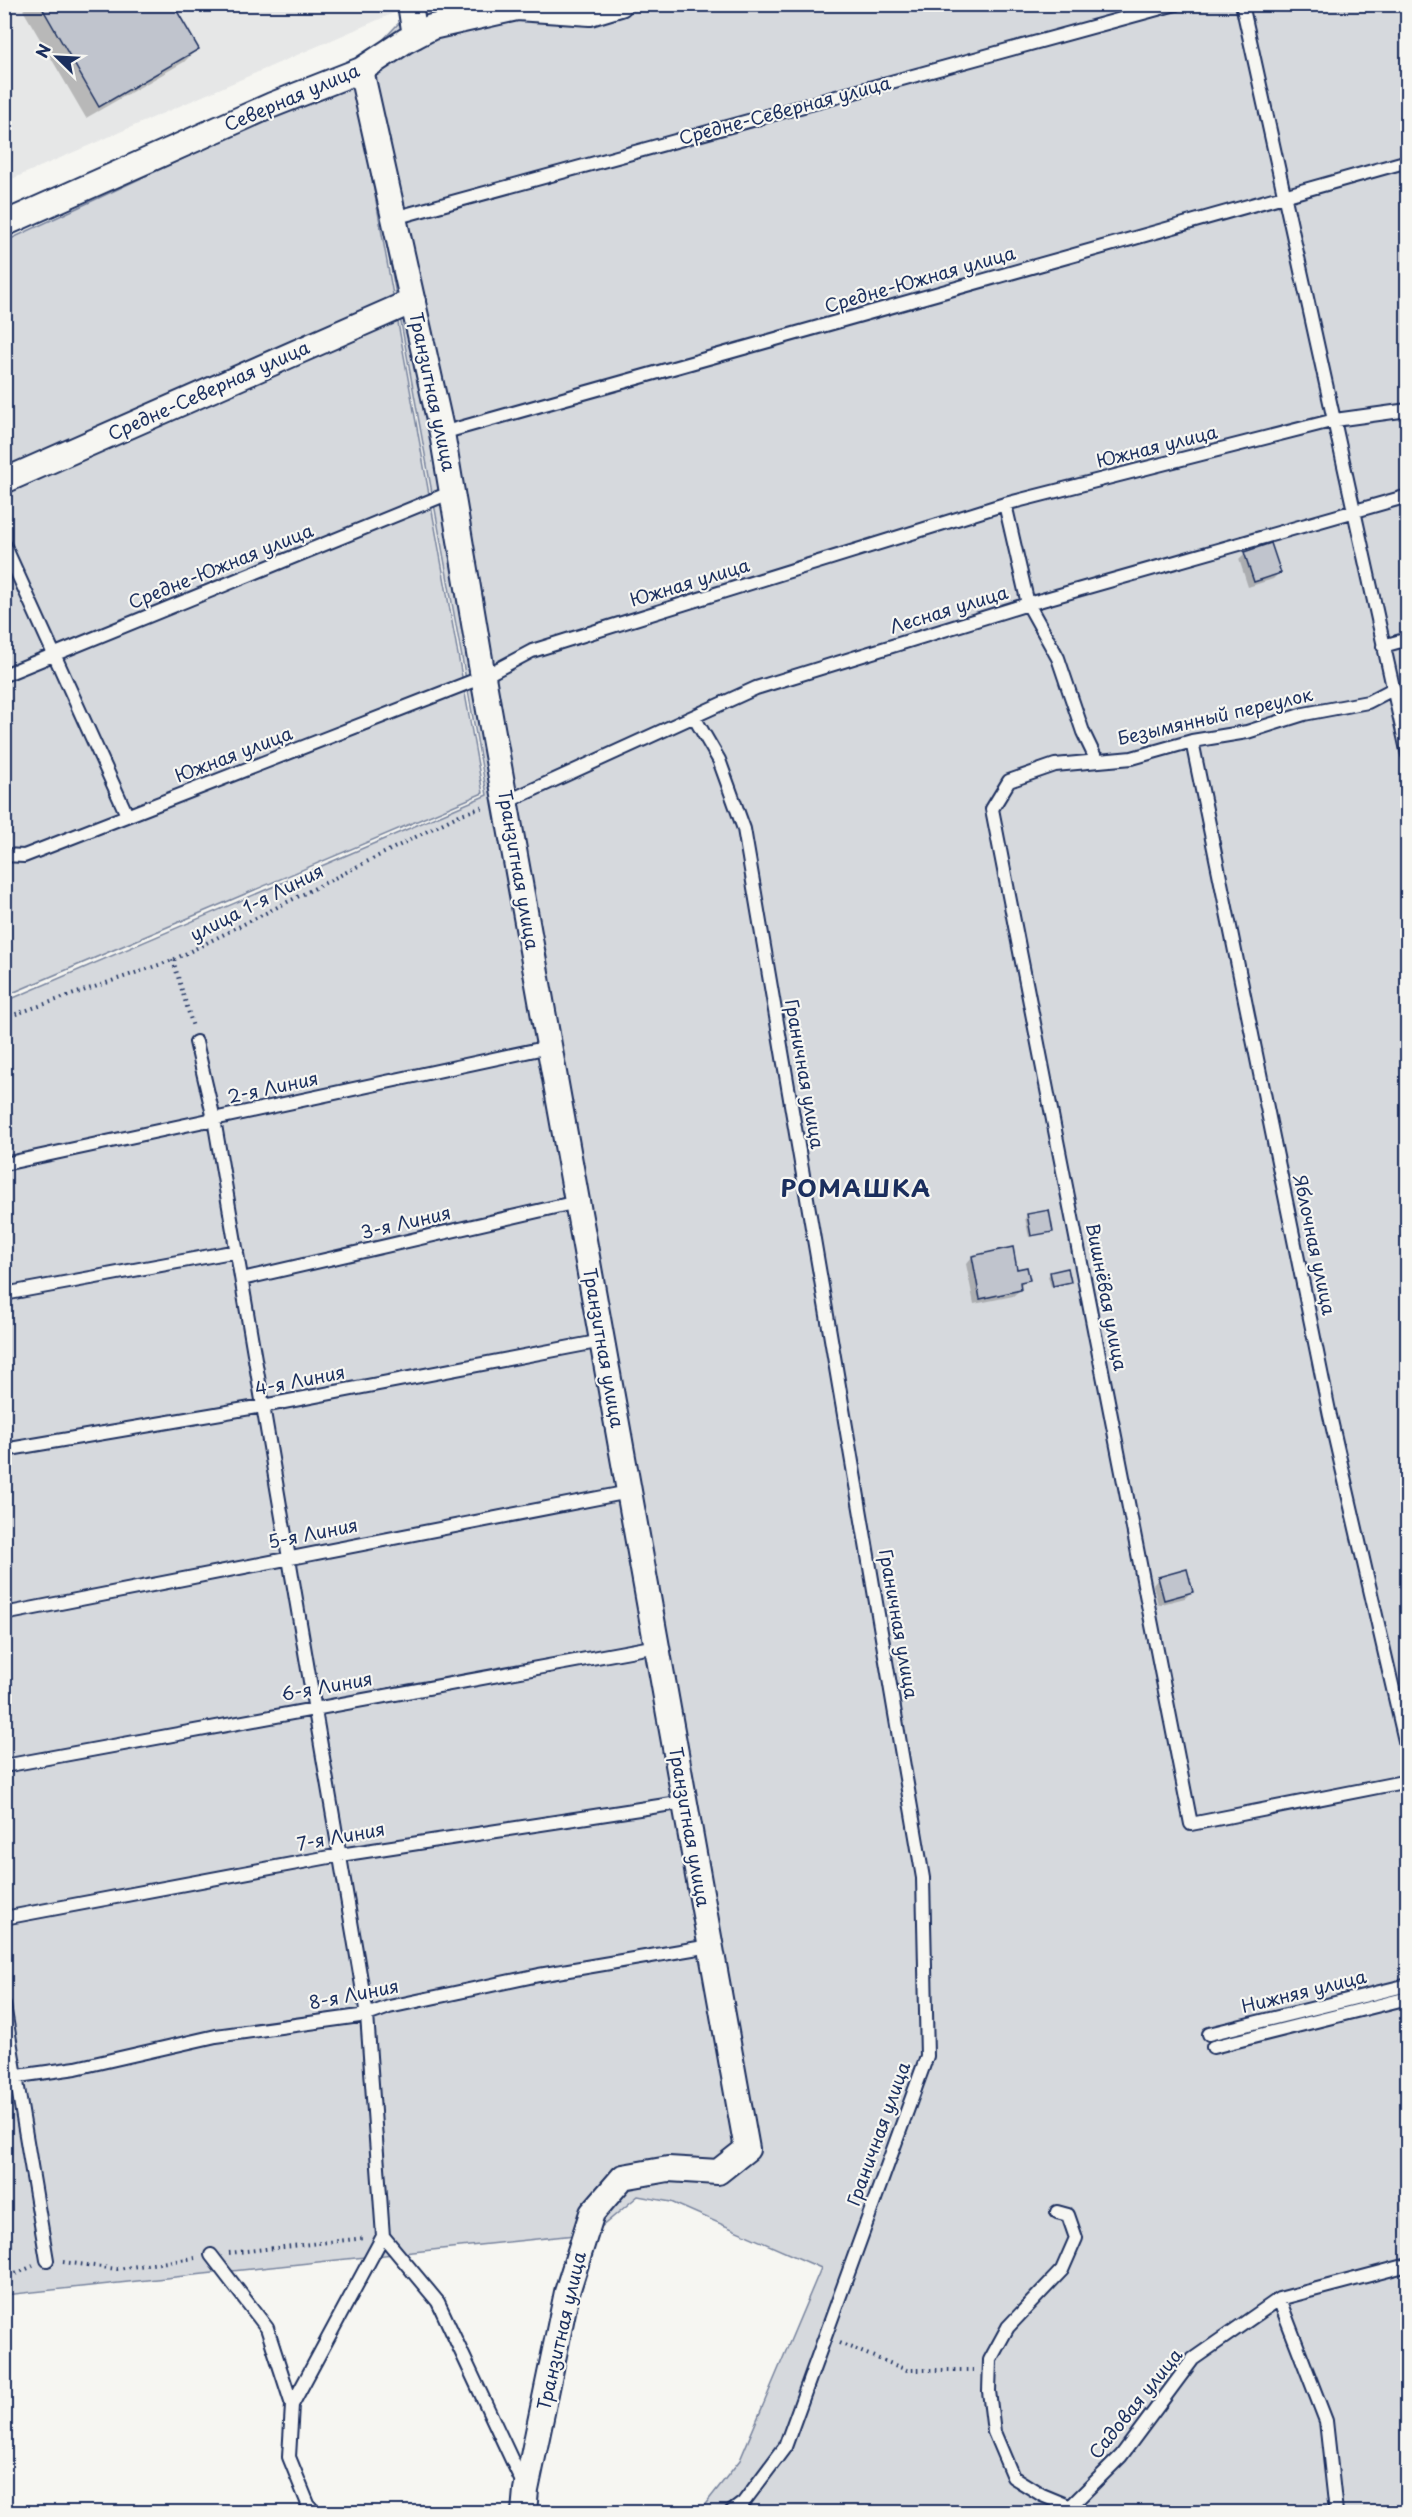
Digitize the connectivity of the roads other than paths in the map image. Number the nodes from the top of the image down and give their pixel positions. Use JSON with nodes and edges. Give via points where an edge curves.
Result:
{"nodes":[{"id":1,"x":410,"y":4,"type":"edge"},
{"id":2,"x":620,"y":4,"type":"edge"},
{"id":3,"x":1176,"y":4,"type":"edge"},
{"id":4,"x":1242,"y":4,"type":"edge"},
{"id":5,"x":415,"y":36,"type":"junction"},
{"id":6,"x":361,"y":70,"type":"junction"},
{"id":7,"x":1407,"y":161,"type":"edge"},
{"id":8,"x":1286,"y":196,"type":"junction"},
{"id":9,"x":394,"y":218,"type":"junction"},
{"id":10,"x":4,"y":224,"type":"edge"},
{"id":11,"x":413,"y":301,"type":"junction"},
{"id":12,"x":1407,"y":410,"type":"edge"},
{"id":13,"x":1335,"y":420,"type":"junction"},
{"id":14,"x":442,"y":434,"type":"junction"},
{"id":15,"x":4,"y":481,"type":"edge"},
{"id":16,"x":452,"y":492,"type":"junction"},
{"id":17,"x":1407,"y":496,"type":"edge"},
{"id":18,"x":1005,"y":504,"type":"junction"},
{"id":19,"x":1354,"y":513,"type":"junction"},
{"id":20,"x":4,"y":544,"type":"edge"},
{"id":21,"x":1028,"y":604,"type":"junction"},
{"id":22,"x":1407,"y":639,"type":"edge"},
{"id":23,"x":1383,"y":646,"type":"junction"},
{"id":24,"x":55,"y":654,"type":"junction"},
{"id":25,"x":4,"y":675,"type":"edge"},
{"id":26,"x":483,"y":677,"type":"junction"},
{"id":27,"x":1393,"y":689,"type":"junction"},
{"id":28,"x":694,"y":717,"type":"junction"},
{"id":29,"x":1192,"y":741,"type":"junction"},
{"id":30,"x":1407,"y":755,"type":"edge"},
{"id":31,"x":1096,"y":759,"type":"junction"},
{"id":32,"x":1009,"y":781,"type":"joint"},
{"id":33,"x":511,"y":800,"type":"junction"},
{"id":34,"x":127,"y":815,"type":"junction"},
{"id":35,"x":4,"y":855,"type":"edge"},
{"id":36,"x":196,"y":1042,"type":"road end"},
{"id":37,"x":549,"y":1047,"type":"junction"},
{"id":38,"x":214,"y":1119,"type":"junction"},
{"id":39,"x":4,"y":1164,"type":"edge"},
{"id":40,"x":577,"y":1202,"type":"junction"},
{"id":41,"x":237,"y":1251,"type":"junction"},
{"id":42,"x":242,"y":1279,"type":"junction"},
{"id":43,"x":4,"y":1294,"type":"edge"},
{"id":44,"x":602,"y":1341,"type":"junction"},
{"id":45,"x":263,"y":1406,"type":"junction"},
{"id":46,"x":4,"y":1450,"type":"edge"},
{"id":47,"x":629,"y":1492,"type":"junction"},
{"id":48,"x":289,"y":1556,"type":"junction"},
{"id":49,"x":4,"y":1614,"type":"edge"},
{"id":50,"x":657,"y":1646,"type":"junction"},
{"id":51,"x":315,"y":1707,"type":"junction"},
{"id":52,"x":1407,"y":1754,"type":"edge"},
{"id":53,"x":4,"y":1766,"type":"edge"},
{"id":54,"x":1407,"y":1781,"type":"edge"},
{"id":55,"x":685,"y":1802,"type":"junction"},
{"id":56,"x":340,"y":1855,"type":"junction"},
{"id":57,"x":4,"y":1918,"type":"edge"},
{"id":58,"x":711,"y":1946,"type":"junction"},
{"id":59,"x":1407,"y":1985,"type":"edge"},
{"id":60,"x":1407,"y":1998,"type":"edge"},
{"id":61,"x":4,"y":2005,"type":"edge"},
{"id":62,"x":367,"y":2015,"type":"junction"},
{"id":63,"x":1209,"y":2034,"type":"dead end"},
{"id":64,"x":1213,"y":2047,"type":"dead end"},
{"id":65,"x":11,"y":2077,"type":"edge"},
{"id":66,"x":1058,"y":2212,"type":"dead end"},
{"id":67,"x":383,"y":2236,"type":"junction"},
{"id":68,"x":211,"y":2255,"type":"dead end"},
{"id":69,"x":47,"y":2260,"type":"dead end"},
{"id":70,"x":1407,"y":2265,"type":"edge"},
{"id":71,"x":1279,"y":2299,"type":"junction"},
{"id":72,"x":292,"y":2405,"type":"junction"},
{"id":73,"x":525,"y":2501,"type":"edge"},
{"id":74,"x":1068,"y":2510,"type":"edge"},
{"id":75,"x":314,"y":2512,"type":"edge"},
{"id":76,"x":731,"y":2512,"type":"edge"},
{"id":77,"x":1336,"y":2512,"type":"edge"}],
"edges":[{"from":1,"to":5,"type":"street"},
{"from":2,"to":5,"type":"street","name":"Северная улица","via":[[590,13],[517,8],[432,27]]},
{"from":3,"to":9,"type":"lane","name":"Средне-Северная улица"},
{"from":4,"to":8,"type":"lane"},
{"from":5,"to":6,"type":"street","name":"Северная улица"},
{"from":6,"to":9,"type":"street","name":"Транзитная улица"},
{"from":6,"to":10,"type":"street","name":"Северная улица","via":[[272,105]]},
{"from":7,"to":8,"type":"lane","name":"Средне-Южная улица"},
{"from":8,"to":13,"type":"lane"},
{"from":8,"to":14,"type":"lane","name":"Средне-Южная улица"},
{"from":9,"to":11,"type":"street","name":"Транзитная улица"},
{"from":11,"to":14,"type":"street","name":"Транзитная улица"},
{"from":11,"to":15,"type":"street","name":"Средне-Северная улица"},
{"from":12,"to":13,"type":"lane","name":"Южная улица"},
{"from":13,"to":18,"type":"lane","name":"Южная улица"},
{"from":13,"to":19,"type":"lane"},
{"from":14,"to":16,"type":"street","name":"Транзитная улица"},
{"from":16,"to":24,"type":"lane","name":"Средне-Южная улица"},
{"from":16,"to":26,"type":"street","name":"Транзитная улица"},
{"from":17,"to":19,"type":"lane","name":"Лесная улица"},
{"from":18,"to":21,"type":"lane"},
{"from":18,"to":26,"type":"lane","name":"Южная улица","via":[[532,651]]},
{"from":19,"to":21,"type":"lane","name":"Лесная улица"},
{"from":19,"to":23,"type":"lane"},
{"from":20,"to":24,"type":"lane"},
{"from":21,"to":28,"type":"lane","name":"Лесная улица","via":[[756,688]]},
{"from":21,"to":31,"type":"lane","via":[[1058,658]]},
{"from":22,"to":23,"type":"lane"},
{"from":23,"to":27,"type":"lane"},
{"from":24,"to":25,"type":"lane","name":"Средне-Южная улица"},
{"from":24,"to":34,"type":"lane"},
{"from":26,"to":33,"type":"street","name":"Транзитная улица"},
{"from":26,"to":34,"type":"lane","name":"Южная улица"},
{"from":27,"to":29,"type":"lane","name":"Безымянный переулок","via":[[1368,702],[1304,714],[1247,732]]},
{"from":27,"to":30,"type":"lane"},
{"from":28,"to":33,"type":"lane","name":"Лесная улица"},
{"from":28,"to":76,"type":"lane","name":"Граничная улица","via":[[719,760],[744,829],[923,1878],[927,2056],[785,2447],[743,2503]]},
{"from":29,"to":31,"type":"lane","name":"Безымянный переулок","via":[[1132,758]]},
{"from":29,"to":52,"type":"lane","name":"Яблочная улица","via":[[1330,1416]]},
{"from":31,"to":32,"type":"lane","name":"Безымянный переулок","via":[[1055,765]]},
{"from":32,"to":54,"type":"lane","name":"Вишнёвая улица","via":[[992,809],[1191,1824]]},
{"from":33,"to":37,"type":"street","name":"Транзитная улица"},
{"from":34,"to":35,"type":"lane","name":"Южная улица","via":[[24,856]]},
{"from":36,"to":38,"type":"lane"},
{"from":37,"to":38,"type":"lane","name":"2-я Линия"},
{"from":37,"to":40,"type":"street","name":"Транзитная улица"},
{"from":38,"to":39,"type":"lane","name":"2-я Линия"},
{"from":38,"to":41,"type":"lane"},
{"from":40,"to":42,"type":"lane","name":"3-я Линия"},
{"from":40,"to":44,"type":"street","name":"Транзитная улица"},
{"from":41,"to":42,"type":"lane"},
{"from":41,"to":43,"type":"lane"},
{"from":42,"to":45,"type":"lane"},
{"from":44,"to":45,"type":"lane","name":"4-я Линия"},
{"from":44,"to":47,"type":"street","name":"Транзитная улица"},
{"from":45,"to":46,"type":"lane","name":"4-я Линия"},
{"from":45,"to":48,"type":"lane"},
{"from":47,"to":48,"type":"lane","name":"5-я Линия"},
{"from":47,"to":50,"type":"street","name":"Транзитная улица"},
{"from":48,"to":49,"type":"lane","name":"5-я Линия"},
{"from":48,"to":51,"type":"lane"},
{"from":50,"to":51,"type":"lane","name":"6-я Линия"},
{"from":50,"to":55,"type":"street","name":"Транзитная улица"},
{"from":51,"to":53,"type":"lane","name":"6-я Линия"},
{"from":51,"to":56,"type":"lane"},
{"from":55,"to":56,"type":"lane","name":"7-я Линия"},
{"from":55,"to":58,"type":"street","name":"Транзитная улица"},
{"from":56,"to":57,"type":"lane","name":"7-я Линия"},
{"from":56,"to":62,"type":"lane"},
{"from":58,"to":62,"type":"lane","name":"8-я Линия","via":[[539,1975]]},
{"from":58,"to":73,"type":"street","name":"Транзитная улица","via":[[747,2149],[718,2172],[668,2169],[623,2177],[592,2213],[567,2292]]},
{"from":59,"to":63,"type":"lane","name":"Нижняя улица"},
{"from":60,"to":64,"type":"lane"},
{"from":61,"to":65,"type":"lane"},
{"from":62,"to":65,"type":"lane","name":"8-я Линия","via":[[216,2036]]},
{"from":62,"to":67,"type":"lane"},
{"from":65,"to":69,"type":"lane"},
{"from":66,"to":74,"type":"lane","via":[[1068,2215],[1076,2238],[1062,2270],[1008,2326],[990,2360],[989,2391],[994,2432],[1013,2477]]},
{"from":67,"to":72,"type":"lane"},
{"from":67,"to":73,"type":"lane","via":[[438,2302]]},
{"from":68,"to":72,"type":"lane","via":[[267,2328]]},
{"from":70,"to":71,"type":"lane","name":"Садовая улица"},
{"from":71,"to":74,"type":"lane","name":"Садовая улица","via":[[1193,2359],[1121,2456]]},
{"from":71,"to":77,"type":"lane","via":[[1326,2421]]},
{"from":72,"to":75,"type":"lane","via":[[289,2457]]}]}
